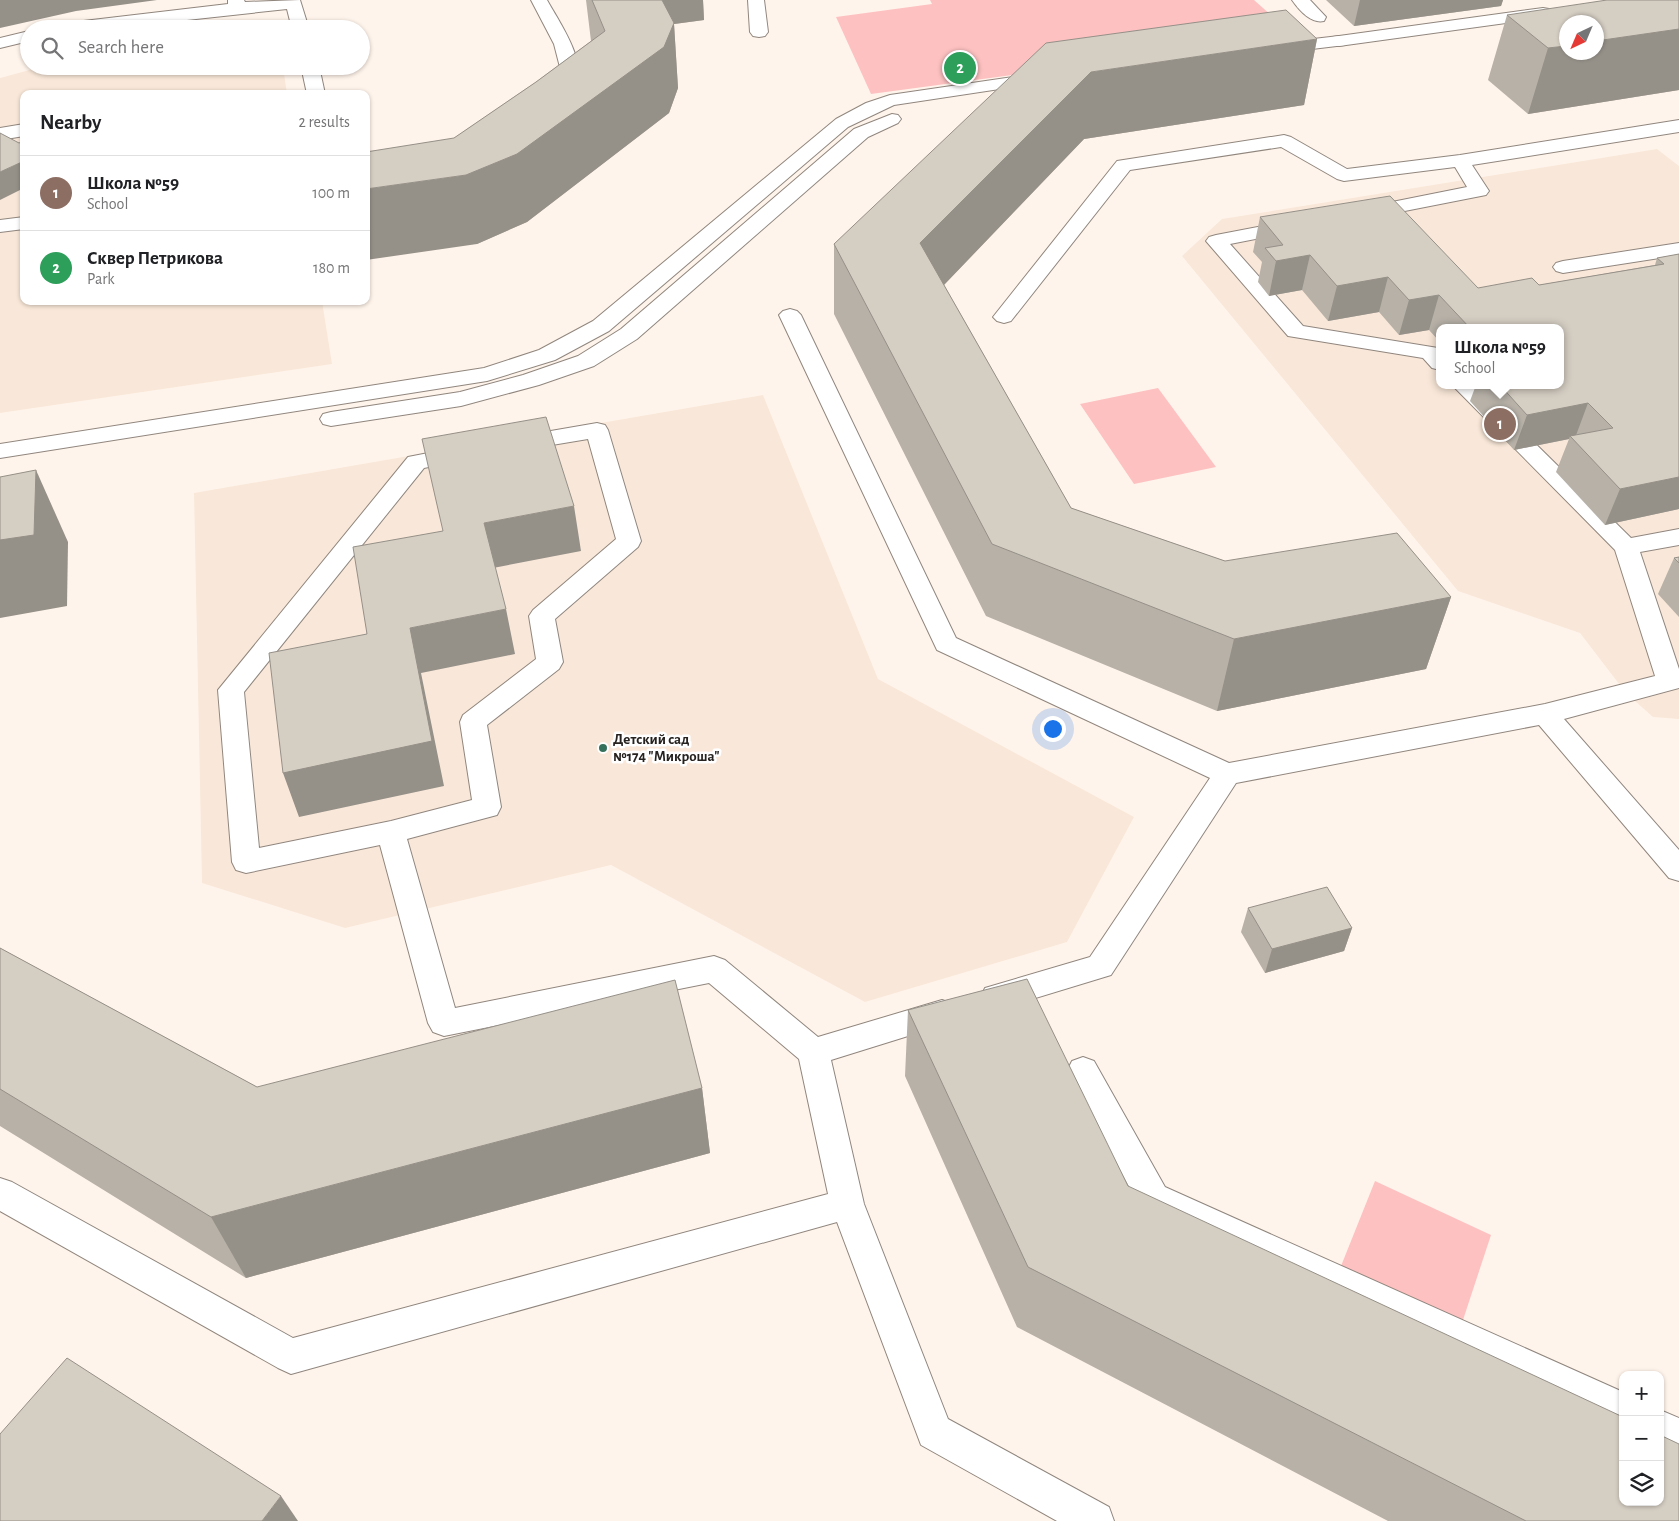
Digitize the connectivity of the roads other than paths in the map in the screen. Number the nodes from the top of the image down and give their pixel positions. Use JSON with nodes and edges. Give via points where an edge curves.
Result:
{"nodes":[{"id":1,"x":313,"y":0,"type":"edge"},
{"id":2,"x":538,"y":0,"type":"edge"},
{"id":3,"x":756,"y":0,"type":"edge"},
{"id":4,"x":1300,"y":0,"type":"edge"},
{"id":5,"x":294,"y":3,"type":"junction"},
{"id":6,"x":237,"y":4,"type":"edge"},
{"id":7,"x":1560,"y":11,"type":"edge"},
{"id":8,"x":1318,"y":17,"type":"dead end"},
{"id":9,"x":122,"y":20,"type":"edge"},
{"id":10,"x":299,"y":20,"type":"edge"},
{"id":11,"x":759,"y":32,"type":"dead end"},
{"id":12,"x":20,"y":38,"type":"edge"},
{"id":13,"x":0,"y":43,"type":"edge"},
{"id":14,"x":1270,"y":62,"type":"edge"},
{"id":15,"x":312,"y":75,"type":"edge"},
{"id":16,"x":315,"y":90,"type":"edge"},
{"id":17,"x":549,"y":109,"type":"edge"},
{"id":18,"x":1679,"y":126,"type":"edge"},
{"id":19,"x":20,"y":131,"type":"edge"},
{"id":20,"x":0,"y":134,"type":"edge"},
{"id":21,"x":1460,"y":161,"type":"junction"},
{"id":22,"x":1343,"y":217,"type":"edge"},
{"id":23,"x":1314,"y":222,"type":"edge"},
{"id":24,"x":20,"y":224,"type":"edge"},
{"id":25,"x":0,"y":226,"type":"edge"},
{"id":26,"x":1679,"y":249,"type":"edge"},
{"id":27,"x":1563,"y":268,"type":"dead end"},
{"id":28,"x":790,"y":315,"type":"dead end"},
{"id":29,"x":1004,"y":317,"type":"dead end"},
{"id":30,"x":1436,"y":359,"type":"edge"},
{"id":31,"x":1467,"y":389,"type":"edge"},
{"id":32,"x":316,"y":421,"type":"dead end"},
{"id":33,"x":220,"y":436,"type":"dead end"},
{"id":34,"x":0,"y":451,"type":"edge"},
{"id":35,"x":0,"y":469,"type":"edge"},
{"id":36,"x":1679,"y":537,"type":"edge"},
{"id":37,"x":1626,"y":547,"type":"junction"},
{"id":38,"x":1545,"y":714,"type":"junction"},
{"id":39,"x":1227,"y":774,"type":"junction"},
{"id":40,"x":391,"y":832,"type":"junction"},
{"id":41,"x":1679,"y":870,"type":"edge"},
{"id":42,"x":813,"y":1052,"type":"junction"},
{"id":43,"x":1083,"y":1071,"type":"dead end"},
{"id":44,"x":0,"y":1193,"type":"edge"},
{"id":45,"x":847,"y":1204,"type":"junction"},
{"id":46,"x":1619,"y":1409,"type":"edge"},
{"id":47,"x":1664,"y":1430,"type":"edge"},
{"id":48,"x":1679,"y":1437,"type":"edge"},
{"id":49,"x":1095,"y":1521,"type":"edge"}],
"edges":[{"from":1,"to":5,"type":"street"},
{"from":2,"to":17,"type":"street","via":[[563,44],[572,79],[564,98]]},
{"from":3,"to":11,"type":"street"},
{"from":4,"to":8,"type":"street"},
{"from":5,"to":6,"type":"street"},
{"from":5,"to":10,"type":"street"},
{"from":6,"to":9,"type":"street"},
{"from":7,"to":14,"type":"street","via":[[1340,42],[1258,50]]},
{"from":12,"to":13,"type":"street"},
{"from":15,"to":16,"type":"street"},
{"from":18,"to":21,"type":"street"},
{"from":19,"to":20,"type":"street"},
{"from":21,"to":22,"type":"street","via":[[1479,192]]},
{"from":21,"to":29,"type":"street","via":[[1344,175],[1284,141],[1124,165]]},
{"from":23,"to":30,"type":"street","via":[[1216,241],[1296,331],[1430,353]]},
{"from":24,"to":25,"type":"street"},
{"from":26,"to":27,"type":"street"},
{"from":28,"to":39,"type":"street","via":[[946,644]]},
{"from":31,"to":37,"type":"street"},
{"from":32,"to":34,"type":"street","via":[[460,399],[586,361],[629,334],[861,134],[889,119],[926,109],[1058,84],[890,100],[842,122],[601,326],[547,355],[487,374]]},
{"from":33,"to":35,"type":"street"},
{"from":36,"to":37,"type":"street"},
{"from":37,"to":38,"type":"street","via":[[1670,682]]},
{"from":38,"to":39,"type":"street"},
{"from":38,"to":41,"type":"street"},
{"from":39,"to":42,"type":"street","via":[[1100,966]]},
{"from":40,"to":40,"type":"street","via":[[487,807],[472,722],[550,662],[542,616],[629,542],[597,430],[416,462],[231,690],[246,862]]},
{"from":40,"to":42,"type":"street","via":[[444,1023],[714,969]]},
{"from":42,"to":45,"type":"street"},
{"from":43,"to":46,"type":"street","via":[[1153,1198]]},
{"from":44,"to":45,"type":"street","via":[[291,1356]]},
{"from":45,"to":49,"type":"street","via":[[934,1432]]},
{"from":47,"to":48,"type":"street"}]}
